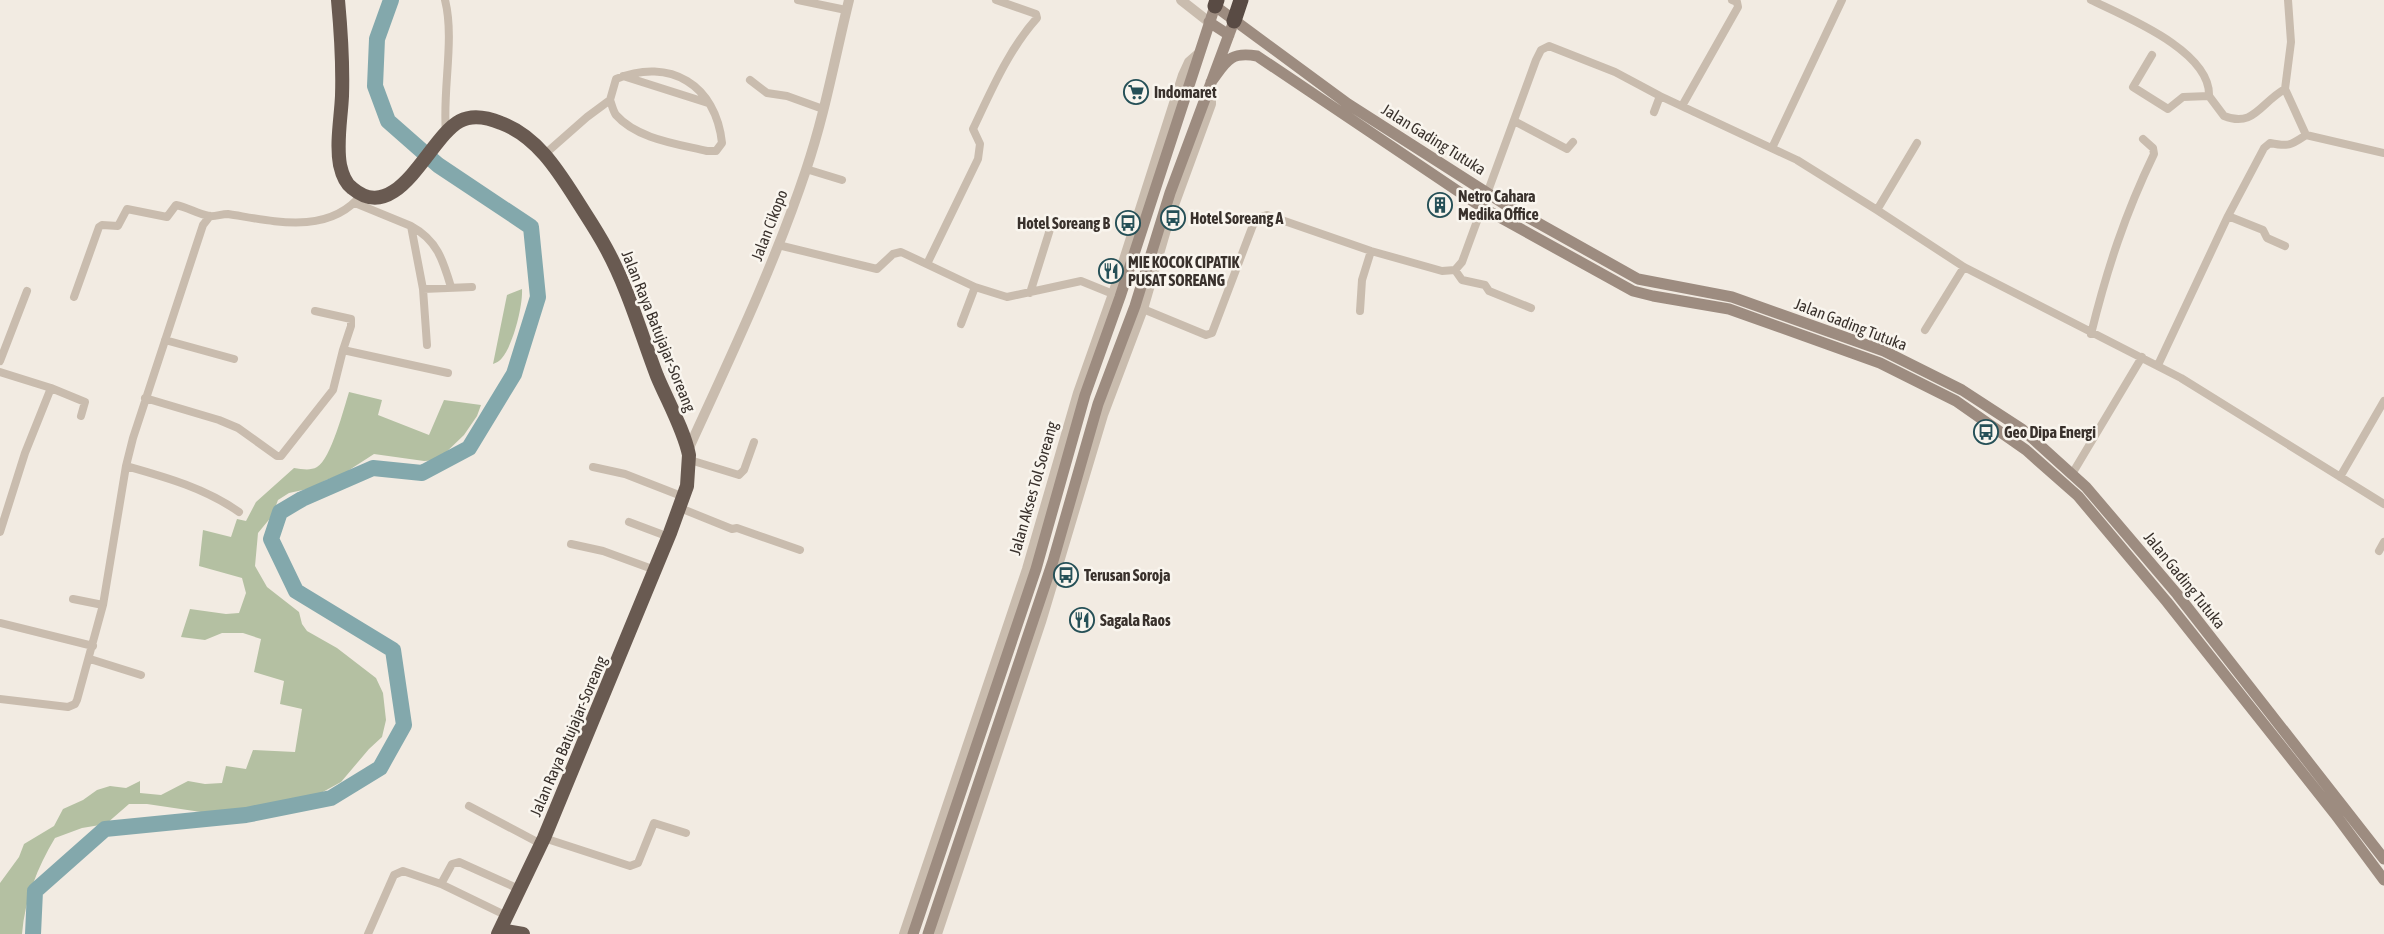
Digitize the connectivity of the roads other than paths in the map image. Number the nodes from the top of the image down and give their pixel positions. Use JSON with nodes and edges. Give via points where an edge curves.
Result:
{"nodes":[{"id":1,"x":338,"y":0,"type":"edge"},
{"id":2,"x":445,"y":0,"type":"edge"},
{"id":3,"x":798,"y":0,"type":"edge"},
{"id":4,"x":996,"y":0,"type":"edge"},
{"id":5,"x":1181,"y":0,"type":"edge"},
{"id":6,"x":1241,"y":0,"type":"edge"},
{"id":7,"x":1732,"y":0,"type":"edge"},
{"id":8,"x":1842,"y":0,"type":"edge"},
{"id":9,"x":2091,"y":0,"type":"edge"},
{"id":10,"x":2288,"y":0,"type":"edge"},
{"id":11,"x":1213,"y":2,"type":"edge"},
{"id":12,"x":847,"y":5,"type":"edge"},
{"id":13,"x":1234,"y":21,"type":"junction"},
{"id":14,"x":1209,"y":22,"type":"junction"},
{"id":15,"x":1229,"y":36,"type":"junction"},
{"id":16,"x":1198,"y":54,"type":"junction"},
{"id":17,"x":2152,"y":55,"type":"dead end"},
{"id":18,"x":623,"y":76,"type":"junction"},
{"id":19,"x":750,"y":80,"type":"dead end"},
{"id":20,"x":1211,"y":82,"type":"junction"},
{"id":21,"x":2285,"y":89,"type":"junction"},
{"id":22,"x":1660,"y":96,"type":"junction"},
{"id":23,"x":2209,"y":96,"type":"junction"},
{"id":24,"x":610,"y":100,"type":"junction"},
{"id":25,"x":708,"y":103,"type":"junction"},
{"id":26,"x":1682,"y":106,"type":"junction"},
{"id":27,"x":823,"y":109,"type":"junction"},
{"id":28,"x":1654,"y":112,"type":"dead end"},
{"id":29,"x":1514,"y":121,"type":"junction"},
{"id":30,"x":444,"y":135,"type":"junction"},
{"id":31,"x":2306,"y":135,"type":"junction"},
{"id":32,"x":2143,"y":139,"type":"dead end"},
{"id":33,"x":1572,"y":142,"type":"dead end"},
{"id":34,"x":1917,"y":143,"type":"dead end"},
{"id":35,"x":1772,"y":148,"type":"junction"},
{"id":36,"x":2384,"y":153,"type":"edge"},
{"id":37,"x":544,"y":154,"type":"junction"},
{"id":38,"x":806,"y":170,"type":"junction"},
{"id":39,"x":842,"y":180,"type":"dead end"},
{"id":40,"x":1488,"y":193,"type":"junction"},
{"id":41,"x":358,"y":198,"type":"junction"},
{"id":42,"x":1483,"y":208,"type":"junction"},
{"id":43,"x":1877,"y":210,"type":"junction"},
{"id":44,"x":210,"y":216,"type":"junction"},
{"id":45,"x":2228,"y":216,"type":"junction"},
{"id":46,"x":1052,"y":223,"type":"dead end"},
{"id":47,"x":411,"y":226,"type":"junction"},
{"id":48,"x":778,"y":245,"type":"junction"},
{"id":49,"x":2285,"y":246,"type":"dead end"},
{"id":50,"x":1371,"y":251,"type":"junction"},
{"id":51,"x":927,"y":264,"type":"junction"},
{"id":52,"x":1964,"y":267,"type":"junction"},
{"id":53,"x":1455,"y":270,"type":"junction"},
{"id":54,"x":450,"y":287,"type":"junction"},
{"id":55,"x":472,"y":287,"type":"dead end"},
{"id":56,"x":975,"y":287,"type":"junction"},
{"id":57,"x":423,"y":289,"type":"junction"},
{"id":58,"x":27,"y":291,"type":"dead end"},
{"id":59,"x":1030,"y":293,"type":"junction"},
{"id":60,"x":1113,"y":294,"type":"junction"},
{"id":61,"x":74,"y":297,"type":"dead end"},
{"id":62,"x":1530,"y":308,"type":"dead end"},
{"id":63,"x":1143,"y":309,"type":"junction"},
{"id":64,"x":315,"y":311,"type":"dead end"},
{"id":65,"x":1360,"y":312,"type":"dead end"},
{"id":66,"x":961,"y":324,"type":"dead end"},
{"id":67,"x":1925,"y":330,"type":"dead end"},
{"id":68,"x":2091,"y":334,"type":"junction"},
{"id":69,"x":165,"y":340,"type":"junction"},
{"id":70,"x":427,"y":345,"type":"dead end"},
{"id":71,"x":344,"y":350,"type":"junction"},
{"id":72,"x":2142,"y":357,"type":"junction"},
{"id":73,"x":234,"y":360,"type":"dead end"},
{"id":74,"x":0,"y":361,"type":"edge"},
{"id":75,"x":2158,"y":365,"type":"junction"},
{"id":76,"x":0,"y":372,"type":"edge"},
{"id":77,"x":448,"y":373,"type":"dead end"},
{"id":78,"x":51,"y":388,"type":"junction"},
{"id":79,"x":1081,"y":394,"type":"junction"},
{"id":80,"x":145,"y":398,"type":"junction"},
{"id":81,"x":2383,"y":403,"type":"edge"},
{"id":82,"x":81,"y":416,"type":"dead end"},
{"id":83,"x":754,"y":442,"type":"dead end"},
{"id":84,"x":1088,"y":450,"type":"junction"},
{"id":85,"x":689,"y":455,"type":"junction"},
{"id":86,"x":126,"y":466,"type":"junction"},
{"id":87,"x":593,"y":467,"type":"dead end"},
{"id":88,"x":2072,"y":474,"type":"junction"},
{"id":89,"x":2340,"y":477,"type":"junction"},
{"id":90,"x":682,"y":502,"type":"junction"},
{"id":91,"x":2384,"y":504,"type":"edge"},
{"id":92,"x":239,"y":512,"type":"dead end"},
{"id":93,"x":629,"y":522,"type":"dead end"},
{"id":94,"x":0,"y":532,"type":"edge"},
{"id":95,"x":669,"y":537,"type":"junction"},
{"id":96,"x":2384,"y":542,"type":"edge"},
{"id":97,"x":571,"y":544,"type":"dead end"},
{"id":98,"x":800,"y":550,"type":"dead end"},
{"id":99,"x":2379,"y":551,"type":"dead end"},
{"id":100,"x":655,"y":570,"type":"junction"},
{"id":101,"x":73,"y":599,"type":"dead end"},
{"id":102,"x":103,"y":605,"type":"junction"},
{"id":103,"x":0,"y":623,"type":"edge"},
{"id":104,"x":93,"y":646,"type":"junction"},
{"id":105,"x":1007,"y":657,"type":"junction"},
{"id":106,"x":90,"y":659,"type":"junction"},
{"id":107,"x":1020,"y":663,"type":"junction"},
{"id":108,"x":2236,"y":668,"type":"junction"},
{"id":109,"x":141,"y":675,"type":"dead end"},
{"id":110,"x":2225,"y":675,"type":"junction"},
{"id":111,"x":0,"y":699,"type":"edge"},
{"id":112,"x":469,"y":806,"type":"dead end"},
{"id":113,"x":686,"y":833,"type":"dead end"},
{"id":114,"x":543,"y":841,"type":"junction"},
{"id":115,"x":2384,"y":859,"type":"edge"},
{"id":116,"x":2384,"y":880,"type":"edge"},
{"id":117,"x":442,"y":884,"type":"junction"},
{"id":118,"x":519,"y":889,"type":"junction"},
{"id":119,"x":507,"y":916,"type":"junction"},
{"id":120,"x":499,"y":932,"type":"edge"},
{"id":121,"x":368,"y":934,"type":"edge"},
{"id":122,"x":523,"y":934,"type":"edge"},
{"id":123,"x":904,"y":934,"type":"edge"},
{"id":124,"x":913,"y":934,"type":"edge"},
{"id":125,"x":928,"y":934,"type":"edge"},
{"id":126,"x":937,"y":934,"type":"edge"}],
"edges":[{"from":1,"to":41,"type":"highway","via":[[342,57],[339,156],[342,175]]},
{"from":2,"to":30,"type":"street","via":[[448,18]]},
{"from":3,"to":12,"type":"street"},
{"from":4,"to":51,"type":"street","via":[[1036,14],[1037,18],[1002,71],[974,126],[973,131],[980,144],[978,159]]},
{"from":5,"to":14,"type":"street"},
{"from":6,"to":13,"type":"highway"},
{"from":7,"to":26,"type":"street","via":[[1738,7]]},
{"from":8,"to":35,"type":"street"},
{"from":9,"to":23,"type":"street","via":[[2189,54],[2208,83]]},
{"from":10,"to":21,"type":"street","via":[[2290,51]]},
{"from":11,"to":13,"type":"main road","name":"Jalan Gading Tutuka"},
{"from":11,"to":14,"type":"main road","name":"Jalan Akses Tol Soreang"},
{"from":12,"to":27,"type":"street","name":"Jalan Cikopo"},
{"from":13,"to":15,"type":"main road"},
{"from":13,"to":40,"type":"main road","name":"Jalan Gading Tutuka","via":[[1348,104]]},
{"from":14,"to":15,"type":"main road"},
{"from":14,"to":16,"type":"main road","name":"Jalan Akses Tol Soreang"},
{"from":15,"to":20,"type":"main road"},
{"from":16,"to":60,"type":"street","name":"Jalan Akses Tol Soreang","via":[[1189,62],[1183,75]]},
{"from":16,"to":79,"type":"main road","name":"Jalan Akses Tol Soreang","via":[[1192,81],[1120,297]]},
{"from":17,"to":23,"type":"street","via":[[2134,85],[2135,90],[2168,110],[2183,97]]},
{"from":18,"to":24,"type":"street","via":[[616,79]]},
{"from":18,"to":25,"type":"street"},
{"from":18,"to":25,"type":"street","via":[[654,71],[674,74],[687,79]]},
{"from":19,"to":27,"type":"street","via":[[767,93],[787,96]]},
{"from":20,"to":42,"type":"main road","name":"Jalan Gading Tutuka","via":[[1229,58],[1239,54],[1257,56]]},
{"from":20,"to":63,"type":"street","via":[[1211,104],[1170,216]]},
{"from":20,"to":84,"type":"main road","via":[[1170,193]]},
{"from":21,"to":23,"type":"street","via":[[2268,99],[2251,117],[2238,120],[2224,116]]},
{"from":21,"to":31,"type":"street"},
{"from":22,"to":26,"type":"street"},
{"from":22,"to":28,"type":"street"},
{"from":22,"to":29,"type":"street","via":[[1615,72],[1547,46],[1539,53]]},
{"from":24,"to":25,"type":"street","via":[[615,114],[630,127],[652,137],[716,151],[722,143],[721,128]]},
{"from":24,"to":37,"type":"street"},
{"from":26,"to":35,"type":"street"},
{"from":27,"to":38,"type":"street","name":"Jalan Cikopo"},
{"from":29,"to":33,"type":"street","via":[[1566,149]]},
{"from":29,"to":40,"type":"street"},
{"from":30,"to":37,"type":"highway","name":"Jalan Raya Batujajar-Soreang","via":[[467,118],[487,119],[517,131]]},
{"from":30,"to":41,"type":"highway","name":"Jalan Raya Batujajar-Soreang","via":[[399,189],[381,197]]},
{"from":31,"to":36,"type":"street"},
{"from":31,"to":45,"type":"street","via":[[2292,145],[2267,145]]},
{"from":32,"to":68,"type":"street","via":[[2153,148],[2154,154],[2128,209]]},
{"from":34,"to":43,"type":"street"},
{"from":35,"to":43,"type":"street"},
{"from":37,"to":85,"type":"highway","name":"Jalan Raya Batujajar-Soreang","via":[[567,184],[606,248]]},
{"from":38,"to":39,"type":"street"},
{"from":38,"to":48,"type":"street","name":"Jalan Cikopo"},
{"from":40,"to":42,"type":"street"},
{"from":40,"to":88,"type":"main road","name":"Jalan Gading Tutuka","via":[[1645,282],[1732,297],[1884,351],[1962,390],[2022,429]]},
{"from":41,"to":44,"type":"street","via":[[332,218],[320,221],[303,223],[225,214]]},
{"from":41,"to":47,"type":"street"},
{"from":42,"to":53,"type":"street","via":[[1462,262]]},
{"from":42,"to":110,"type":"main road","name":"Jalan Gading Tutuka","via":[[1633,291],[1741,313],[1880,363],[1956,401],[2026,450],[2078,496]]},
{"from":43,"to":52,"type":"street"},
{"from":44,"to":61,"type":"street","via":[[176,205],[166,217],[127,209],[118,226],[99,227]]},
{"from":44,"to":69,"type":"street","via":[[203,225]]},
{"from":45,"to":49,"type":"street","via":[[2263,230],[2267,238]]},
{"from":45,"to":75,"type":"street"},
{"from":46,"to":59,"type":"street"},
{"from":47,"to":54,"type":"street","via":[[431,240],[446,270]]},
{"from":47,"to":57,"type":"street"},
{"from":48,"to":51,"type":"street","via":[[872,268],[881,266],[897,252]]},
{"from":48,"to":85,"type":"street","name":"Jalan Cikopo"},
{"from":50,"to":53,"type":"street","via":[[1442,271]]},
{"from":50,"to":63,"type":"street","via":[[1273,216],[1264,216],[1253,225],[1212,333],[1206,335]]},
{"from":50,"to":65,"type":"street","via":[[1362,280]]},
{"from":51,"to":56,"type":"street"},
{"from":52,"to":67,"type":"street"},
{"from":52,"to":68,"type":"street"},
{"from":53,"to":62,"type":"street","via":[[1460,279],[1485,286],[1488,291]]},
{"from":54,"to":55,"type":"street"},
{"from":54,"to":57,"type":"street"},
{"from":56,"to":59,"type":"street","via":[[1007,297]]},
{"from":56,"to":66,"type":"street"},
{"from":57,"to":70,"type":"street"},
{"from":58,"to":74,"type":"street"},
{"from":59,"to":60,"type":"street","via":[[1085,281]]},
{"from":60,"to":79,"type":"street","name":"Jalan Akses Tol Soreang"},
{"from":63,"to":84,"type":"street"},
{"from":64,"to":71,"type":"street","via":[[351,319]]},
{"from":68,"to":72,"type":"street"},
{"from":69,"to":73,"type":"street"},
{"from":69,"to":80,"type":"street"},
{"from":71,"to":77,"type":"street"},
{"from":71,"to":80,"type":"street","via":[[333,390],[281,456],[238,428]]},
{"from":72,"to":75,"type":"street"},
{"from":72,"to":88,"type":"street"},
{"from":75,"to":89,"type":"street"},
{"from":76,"to":78,"type":"street"},
{"from":78,"to":82,"type":"street","via":[[85,402]]},
{"from":78,"to":94,"type":"street","via":[[25,453]]},
{"from":79,"to":105,"type":"main road","name":"Jalan Akses Tol Soreang","via":[[1036,569]]},
{"from":79,"to":123,"type":"street","name":"Jalan Akses Tol Soreang","via":[[1027,569]]},
{"from":80,"to":86,"type":"street"},
{"from":81,"to":89,"type":"street"},
{"from":83,"to":85,"type":"street","via":[[739,475]]},
{"from":84,"to":107,"type":"main road"},
{"from":84,"to":126,"type":"street","via":[[1046,605]]},
{"from":85,"to":90,"type":"highway","name":"Jalan Raya Batujajar-Soreang"},
{"from":86,"to":92,"type":"street","via":[[196,489]]},
{"from":86,"to":102,"type":"street"},
{"from":87,"to":90,"type":"street","via":[[625,474]]},
{"from":88,"to":108,"type":"main road","name":"Jalan Gading Tutuka","via":[[2177,594]]},
{"from":89,"to":91,"type":"street"},
{"from":90,"to":95,"type":"highway","name":"Jalan Raya Batujajar-Soreang"},
{"from":90,"to":98,"type":"street","via":[[732,529]]},
{"from":93,"to":95,"type":"street"},
{"from":95,"to":100,"type":"highway","name":"Jalan Raya Batujajar-Soreang"},
{"from":96,"to":99,"type":"street"},
{"from":97,"to":100,"type":"street","via":[[603,551]]},
{"from":100,"to":114,"type":"highway","name":"Jalan Raya Batujajar-Soreang"},
{"from":101,"to":102,"type":"street"},
{"from":102,"to":104,"type":"street"},
{"from":103,"to":104,"type":"street"},
{"from":104,"to":106,"type":"street"},
{"from":105,"to":107,"type":"main road"},
{"from":105,"to":124,"type":"main road","name":"Jalan Akses Tol Soreang"},
{"from":106,"to":109,"type":"street"},
{"from":106,"to":111,"type":"street","via":[[77,700],[72,706]]},
{"from":107,"to":125,"type":"main road"},
{"from":108,"to":110,"type":"main road"},
{"from":108,"to":115,"type":"main road","name":"Jalan Gading Tutuka"},
{"from":110,"to":116,"type":"main road","name":"Jalan Gading Tutuka"},
{"from":112,"to":114,"type":"street"},
{"from":113,"to":114,"type":"street","via":[[654,823],[638,863],[630,866]]},
{"from":114,"to":118,"type":"highway","name":"Jalan Raya Batujajar-Soreang"},
{"from":117,"to":118,"type":"street","via":[[452,864],[459,862]]},
{"from":117,"to":119,"type":"street"},
{"from":117,"to":121,"type":"street","via":[[398,872]]},
{"from":118,"to":119,"type":"highway","name":"Jalan Raya Batujajar-Soreang"},
{"from":119,"to":120,"type":"highway","name":"Jalan Raya Batujajar-Soreang"},
{"from":120,"to":122,"type":"highway"}]}
